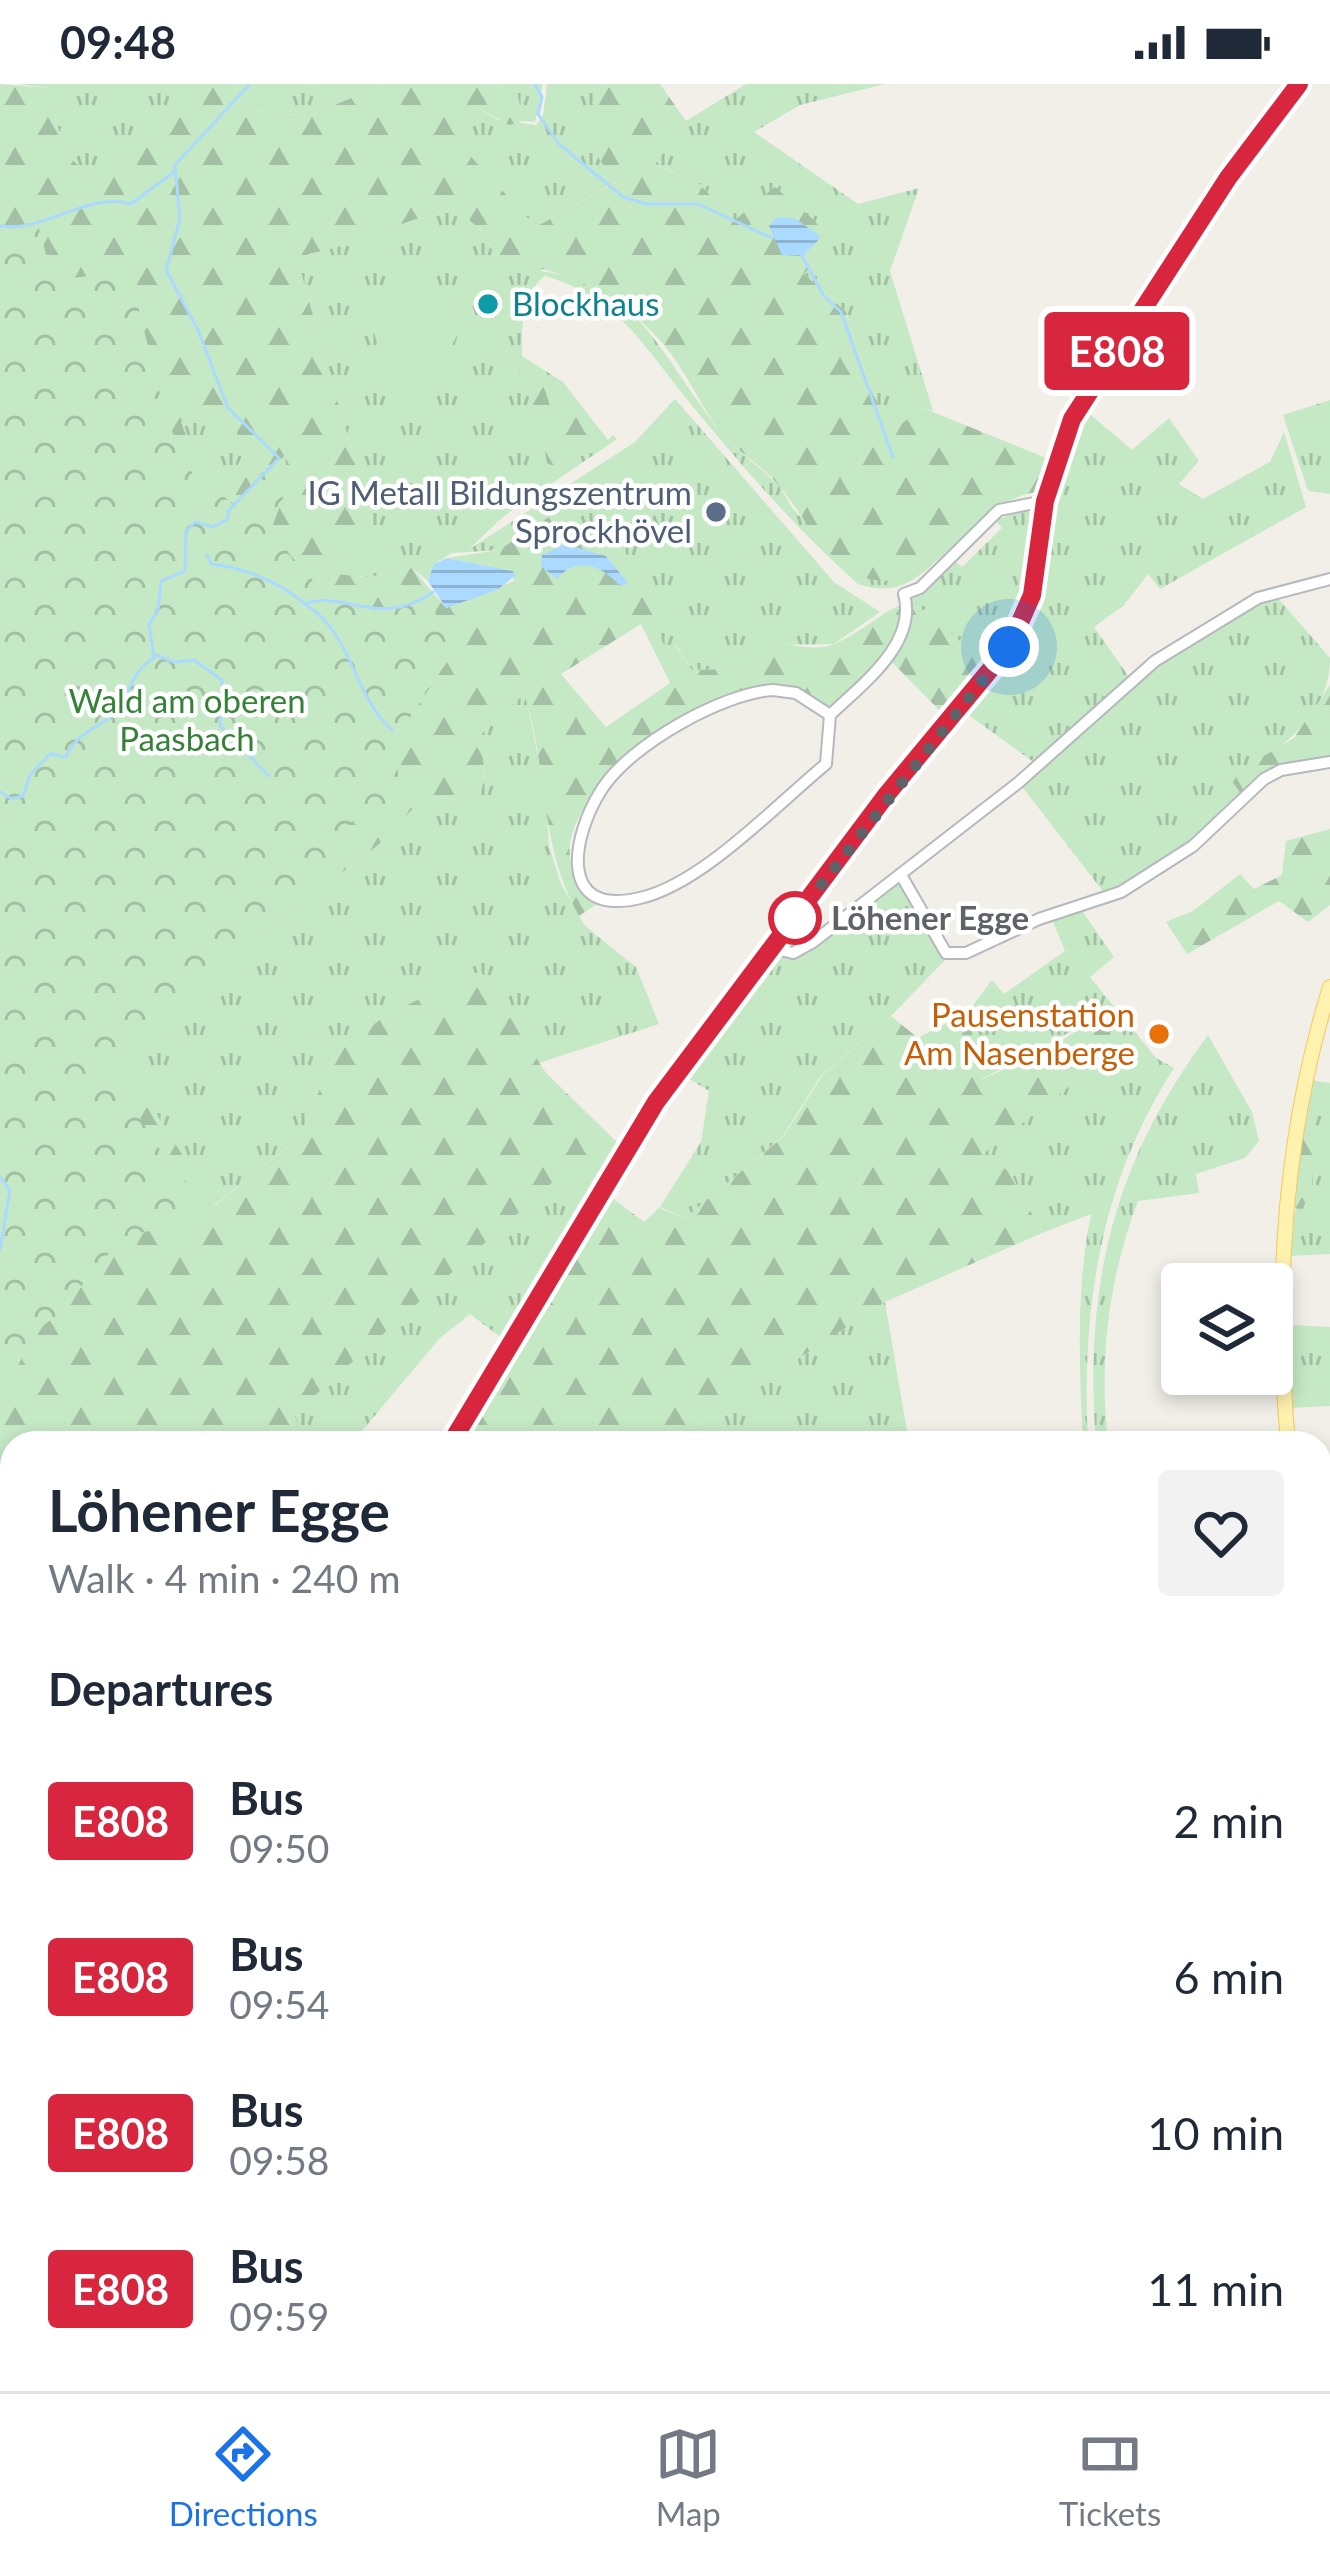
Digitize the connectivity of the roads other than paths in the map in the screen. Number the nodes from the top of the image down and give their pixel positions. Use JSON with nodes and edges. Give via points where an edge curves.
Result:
{"nodes":[{"id":1,"x":1300,"y":84,"type":"edge"},
{"id":2,"x":1045,"y":501,"type":"junction"},
{"id":3,"x":1330,"y":579,"type":"edge"},
{"id":4,"x":830,"y":715,"type":"junction"},
{"id":5,"x":1330,"y":762,"type":"edge"},
{"id":6,"x":901,"y":875,"type":"junction"},
{"id":7,"x":772,"y":948,"type":"junction"},
{"id":8,"x":1330,"y":987,"type":"edge"},
{"id":9,"x":458,"y":1431,"type":"edge"},
{"id":10,"x":1287,"y":1431,"type":"edge"}],
"edges":[{"from":1,"to":2,"type":"street","via":[[1228,178],[1072,419]]},
{"from":2,"to":4,"type":"street","via":[[999,510],[920,588],[904,594],[908,608],[890,658]]},
{"from":2,"to":7,"type":"street","via":[[1032,595],[1009,647]]},
{"from":3,"to":6,"type":"street","via":[[1258,598],[1155,661]]},
{"from":4,"to":4,"type":"street","via":[[796,693],[751,691],[671,731],[604,785],[577,843],[578,879],[606,901],[642,898],[694,872],[826,764]]},
{"from":5,"to":6,"type":"street","via":[[1264,779],[1192,847],[1121,892],[967,953],[946,952]]},
{"from":6,"to":7,"type":"street","via":[[813,943],[793,953]]},
{"from":7,"to":9,"type":"street","via":[[656,1102]]},
{"from":8,"to":10,"type":"main road","via":[[1284,1224]]}]}
